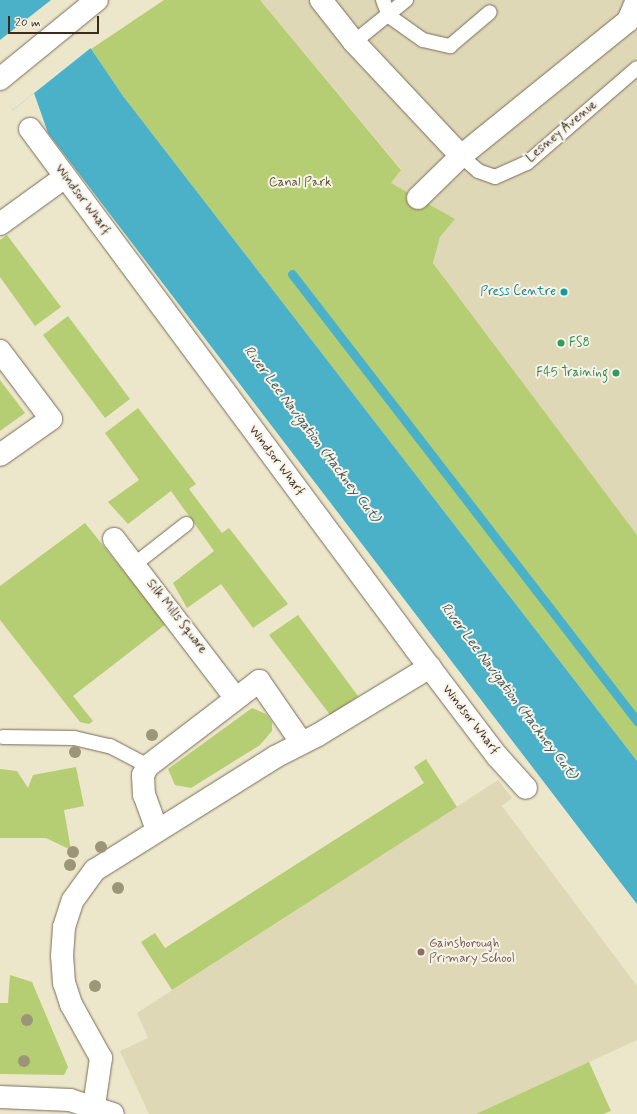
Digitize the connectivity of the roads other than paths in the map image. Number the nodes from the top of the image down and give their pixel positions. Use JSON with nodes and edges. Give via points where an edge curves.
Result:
{"nodes":[{"id":1,"x":96,"y":0,"type":"edge"},
{"id":2,"x":321,"y":0,"type":"edge"},
{"id":3,"x":383,"y":0,"type":"edge"},
{"id":4,"x":406,"y":0,"type":"edge"},
{"id":5,"x":637,"y":0,"type":"edge"},
{"id":6,"x":490,"y":12,"type":"dead end"},
{"id":7,"x":389,"y":16,"type":"junction"},
{"id":8,"x":632,"y":20,"type":"edge"},
{"id":9,"x":354,"y":42,"type":"junction"},
{"id":10,"x":637,"y":68,"type":"edge"},
{"id":11,"x":0,"y":79,"type":"edge"},
{"id":12,"x":30,"y":129,"type":"dead end"},
{"id":13,"x":461,"y":156,"type":"junction"},
{"id":14,"x":65,"y":177,"type":"junction"},
{"id":15,"x":418,"y":198,"type":"dead end"},
{"id":16,"x":1,"y":223,"type":"edge"},
{"id":17,"x":0,"y":351,"type":"edge"},
{"id":18,"x":0,"y":455,"type":"edge"},
{"id":19,"x":186,"y":524,"type":"dead end"},
{"id":20,"x":114,"y":539,"type":"dead end"},
{"id":21,"x":135,"y":564,"type":"junction"},
{"id":22,"x":430,"y":668,"type":"junction"},
{"id":23,"x":235,"y":697,"type":"junction"},
{"id":24,"x":3,"y":737,"type":"dead end"},
{"id":25,"x":302,"y":742,"type":"junction"},
{"id":26,"x":148,"y":766,"type":"junction"},
{"id":27,"x":526,"y":788,"type":"dead end"},
{"id":28,"x":157,"y":830,"type":"junction"},
{"id":29,"x":0,"y":1097,"type":"edge"},
{"id":30,"x":104,"y":1110,"type":"edge"}],
"edges":[{"from":1,"to":11,"type":"street"},
{"from":2,"to":9,"type":"street"},
{"from":3,"to":7,"type":"lane"},
{"from":4,"to":7,"type":"lane"},
{"from":5,"to":8,"type":"street"},
{"from":6,"to":7,"type":"lane","via":[[450,46],[423,40]]},
{"from":7,"to":9,"type":"lane"},
{"from":8,"to":13,"type":"street"},
{"from":9,"to":13,"type":"street"},
{"from":10,"to":13,"type":"lane","name":"Lesney Avenue","via":[[527,162],[495,177],[478,171]]},
{"from":12,"to":14,"type":"street","name":"Windsor Wharf"},
{"from":13,"to":15,"type":"street"},
{"from":14,"to":16,"type":"street"},
{"from":14,"to":22,"type":"street","name":"Windsor Wharf"},
{"from":17,"to":18,"type":"street","via":[[51,419]]},
{"from":19,"to":21,"type":"lane"},
{"from":20,"to":21,"type":"street","name":"Silk Mills Square"},
{"from":21,"to":23,"type":"street","name":"Silk Mills Square"},
{"from":22,"to":25,"type":"street"},
{"from":22,"to":27,"type":"street","name":"Windsor Wharf","via":[[497,756]]},
{"from":23,"to":25,"type":"street","via":[[259,681]]},
{"from":23,"to":26,"type":"street"},
{"from":24,"to":26,"type":"lane","via":[[74,738],[110,746]]},
{"from":25,"to":28,"type":"street"},
{"from":26,"to":28,"type":"street","via":[[143,775],[144,795]]},
{"from":28,"to":30,"type":"street","via":[[95,870],[73,900],[64,927],[64,983],[71,1004],[101,1058]]},
{"from":29,"to":30,"type":"street","via":[[70,1100]]}]}
